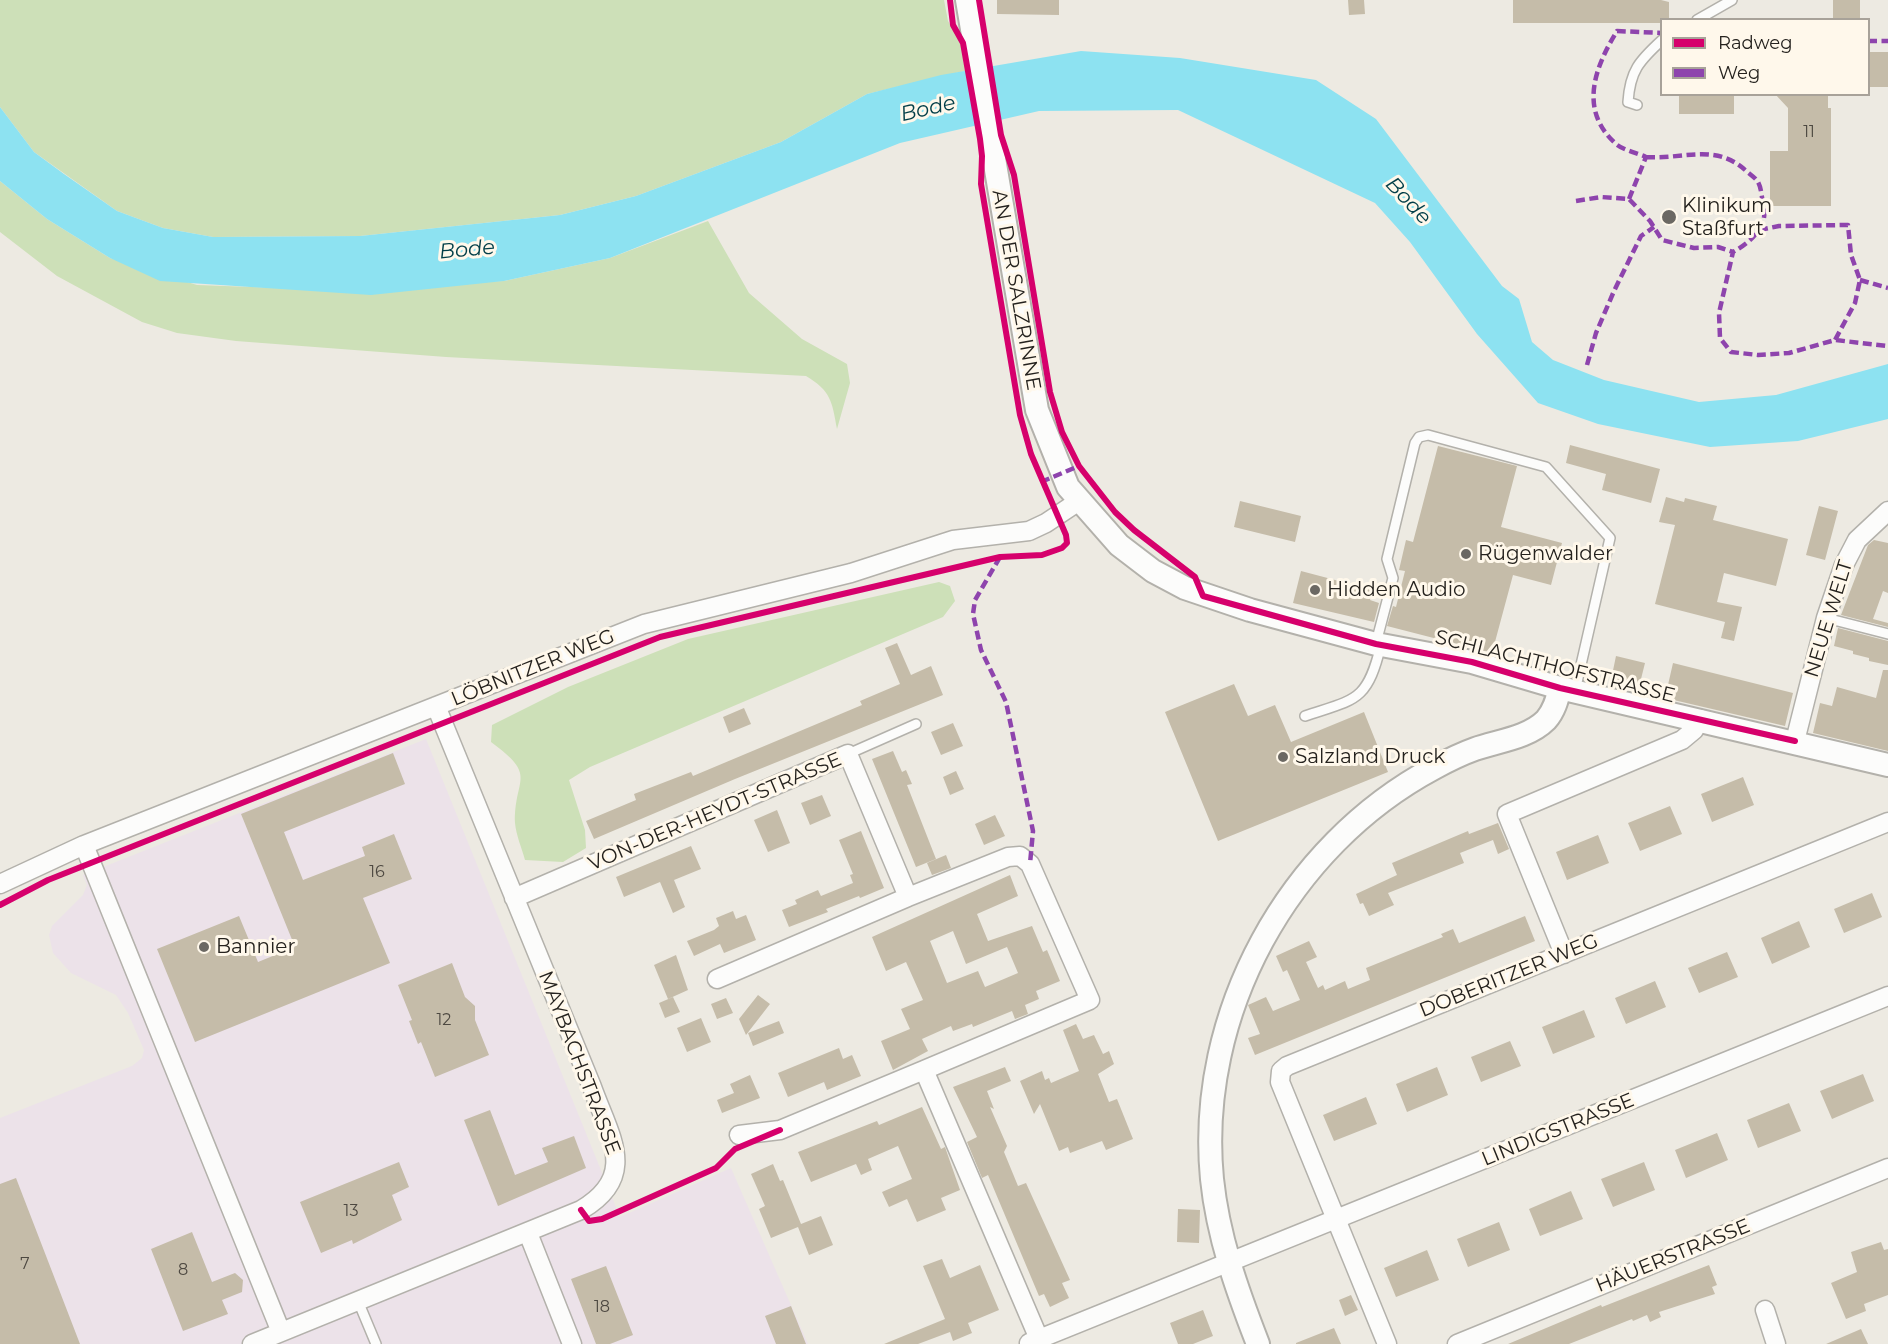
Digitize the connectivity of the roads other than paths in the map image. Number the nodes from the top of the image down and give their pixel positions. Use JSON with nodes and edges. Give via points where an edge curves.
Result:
{"nodes":[{"id":1,"x":967,"y":0,"type":"edge"},
{"id":2,"x":1732,"y":0,"type":"edge"},
{"id":3,"x":1700,"y":18,"type":"edge"},
{"id":4,"x":1660,"y":42,"type":"edge"},
{"id":5,"x":1637,"y":105,"type":"dead end"},
{"id":6,"x":1079,"y":501,"type":"junction"},
{"id":7,"x":1888,"y":511,"type":"edge"},
{"id":8,"x":1826,"y":618,"type":"junction"},
{"id":9,"x":1888,"y":634,"type":"edge"},
{"id":10,"x":1379,"y":645,"type":"junction"},
{"id":11,"x":1567,"y":689,"type":"junction"},
{"id":12,"x":436,"y":706,"type":"junction"},
{"id":13,"x":1305,"y":716,"type":"dead end"},
{"id":14,"x":1700,"y":719,"type":"junction"},
{"id":15,"x":916,"y":724,"type":"dead end"},
{"id":16,"x":1795,"y":741,"type":"junction"},
{"id":17,"x":848,"y":754,"type":"junction"},
{"id":18,"x":1888,"y":765,"type":"edge"},
{"id":19,"x":1888,"y":822,"type":"edge"},
{"id":20,"x":84,"y":845,"type":"junction"},
{"id":21,"x":0,"y":884,"type":"edge"},
{"id":22,"x":908,"y":897,"type":"junction"},
{"id":23,"x":514,"y":898,"type":"junction"},
{"id":24,"x":1564,"y":954,"type":"junction"},
{"id":25,"x":717,"y":980,"type":"dead end"},
{"id":26,"x":1888,"y":996,"type":"edge"},
{"id":27,"x":924,"y":1070,"type":"junction"},
{"id":28,"x":739,"y":1135,"type":"dead end"},
{"id":29,"x":1888,"y":1168,"type":"edge"},
{"id":30,"x":1335,"y":1221,"type":"junction"},
{"id":31,"x":528,"y":1233,"type":"junction"},
{"id":32,"x":1228,"y":1263,"type":"junction"},
{"id":33,"x":358,"y":1301,"type":"junction"},
{"id":34,"x":1765,"y":1310,"type":"dead end"},
{"id":35,"x":281,"y":1332,"type":"junction"},
{"id":36,"x":1033,"y":1342,"type":"edge"},
{"id":37,"x":252,"y":1344,"type":"edge"},
{"id":38,"x":376,"y":1344,"type":"edge"},
{"id":39,"x":572,"y":1344,"type":"edge"},
{"id":40,"x":1258,"y":1344,"type":"edge"},
{"id":41,"x":1387,"y":1344,"type":"edge"},
{"id":42,"x":1457,"y":1344,"type":"edge"},
{"id":43,"x":1776,"y":1344,"type":"edge"}],
"edges":[{"from":1,"to":6,"type":"street","name":"AN DER SALZRINNE","via":[[1030,378],[1061,474]]},
{"from":2,"to":3,"type":"lane"},
{"from":4,"to":5,"type":"lane","via":[[1630,78],[1628,102]]},
{"from":6,"to":10,"type":"street","name":"SCHLACHTHOFSTRASSE","via":[[1128,552],[1185,588]]},
{"from":6,"to":12,"type":"street","name":"LÖBNITZER WEG","via":[[1029,531],[953,540],[851,573],[644,624]]},
{"from":7,"to":8,"type":"street","name":"NEUE WELT","via":[[1876,519],[1851,550]]},
{"from":8,"to":9,"type":"lane"},
{"from":8,"to":16,"type":"street","name":"NEUE WELT"},
{"from":10,"to":11,"type":"street","name":"SCHLACHTHOFSTRASSE","via":[[1472,662]]},
{"from":10,"to":11,"type":"lane","via":[[1393,578],[1387,558],[1415,443],[1419,437],[1428,435],[1546,467],[1610,538]]},
{"from":10,"to":13,"type":"lane","via":[[1373,676],[1359,696]]},
{"from":11,"to":14,"type":"street","name":"SCHLACHTHOFSTRASSE"},
{"from":11,"to":32,"type":"street","name":"SCHLACHTHOFSTRASSE","via":[[1552,713],[1536,728],[1434,767],[1361,817],[1318,858],[1268,930],[1231,1013],[1214,1091],[1212,1179]]},
{"from":12,"to":20,"type":"street","name":"LÖBNITZER WEG"},
{"from":12,"to":23,"type":"street","name":"MAYBACHSTRASSE"},
{"from":14,"to":16,"type":"street","name":"SCHLACHTHOFSTRASSE"},
{"from":14,"to":24,"type":"street","via":[[1682,740],[1507,814]]},
{"from":15,"to":17,"type":"lane"},
{"from":16,"to":18,"type":"street","name":"SCHLACHTHOFSTRASSE"},
{"from":17,"to":22,"type":"street","name":"VON-DER-HEYDT-STRASSE"},
{"from":17,"to":23,"type":"street","name":"VON-DER-HEYDT-STRASSE"},
{"from":19,"to":24,"type":"street","name":"DOBERITZER WEG"},
{"from":20,"to":21,"type":"street","name":"LÖBNITZER WEG"},
{"from":20,"to":35,"type":"street"},
{"from":22,"to":25,"type":"street"},
{"from":22,"to":27,"type":"street","via":[[1008,857],[1020,856],[1030,864],[1090,1000]]},
{"from":23,"to":31,"type":"street","name":"MAYBACHSTRASSE","via":[[592,1087],[617,1164],[601,1198]]},
{"from":24,"to":30,"type":"street","name":"DOBERITZER WEG","via":[[1281,1071],[1280,1082]]},
{"from":26,"to":30,"type":"street","name":"LINDIGSTRASSE"},
{"from":27,"to":28,"type":"street","via":[[780,1130]]},
{"from":27,"to":36,"type":"street"},
{"from":29,"to":42,"type":"street","name":"HÄUERSTRASSE"},
{"from":30,"to":32,"type":"street","name":"LINDIGSTRASSE"},
{"from":30,"to":41,"type":"street"},
{"from":31,"to":33,"type":"street","name":"MAYBACHSTRASSE"},
{"from":31,"to":39,"type":"street"},
{"from":32,"to":36,"type":"street"},
{"from":32,"to":40,"type":"street","name":"SCHLACHTHOFSTRASSE"},
{"from":33,"to":35,"type":"street","name":"MAYBACHSTRASSE"},
{"from":33,"to":38,"type":"lane"},
{"from":34,"to":43,"type":"street"},
{"from":35,"to":37,"type":"street","name":"MAYBACHSTRASSE"}]}
